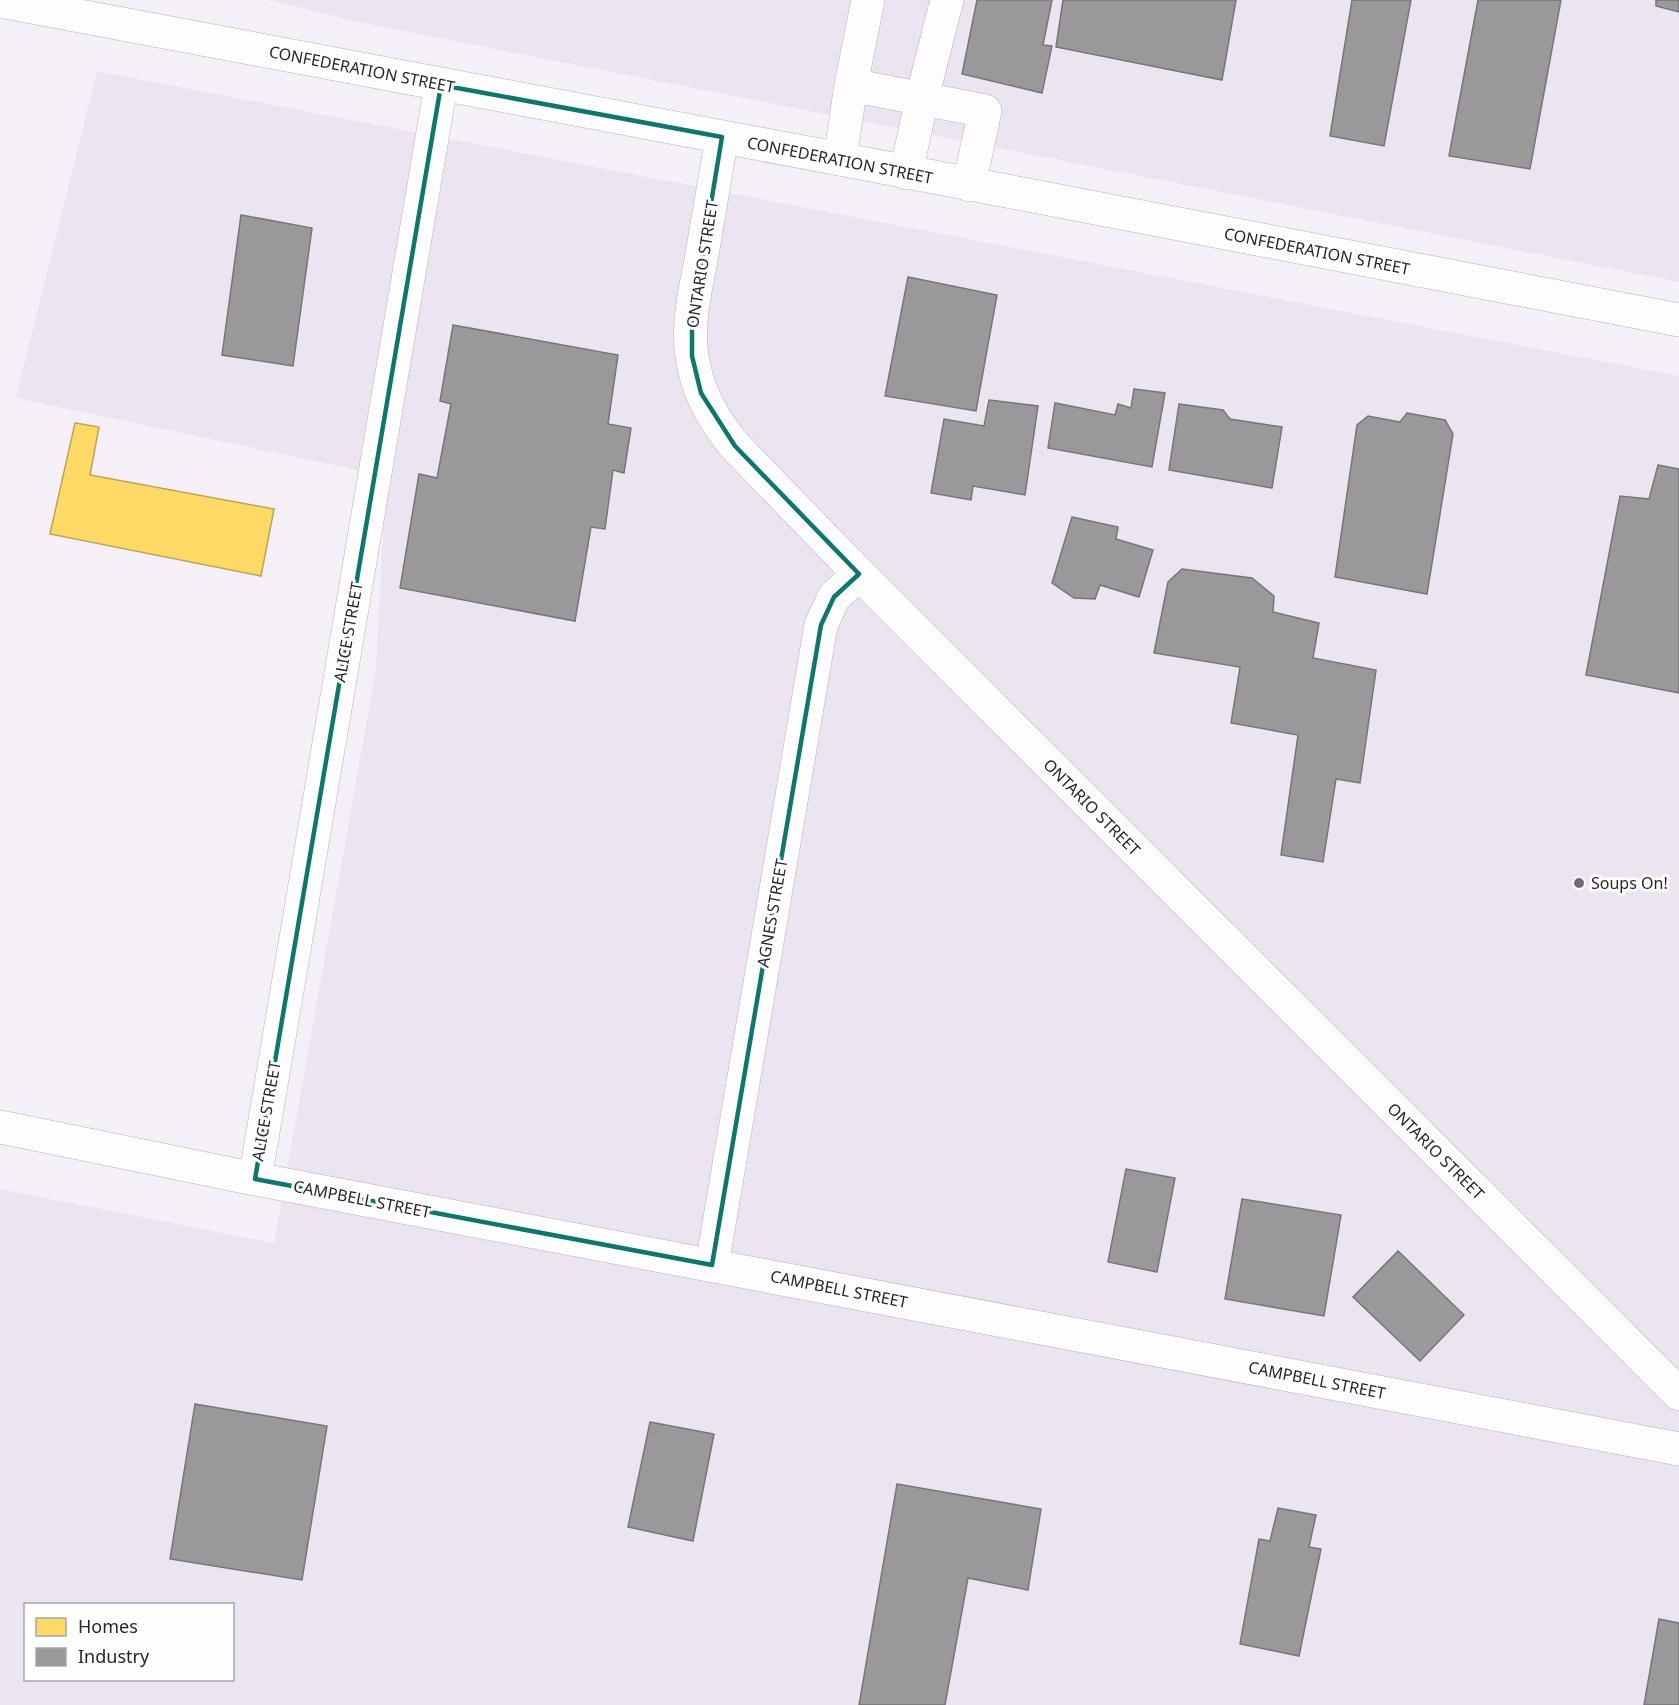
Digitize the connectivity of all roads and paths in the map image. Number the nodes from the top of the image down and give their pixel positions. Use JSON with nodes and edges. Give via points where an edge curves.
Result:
{"nodes":[{"id":1,"x":868,"y":0,"type":"edge"},
{"id":2,"x":947,"y":0,"type":"edge"},
{"id":3,"x":0,"y":1,"type":"edge"},
{"id":4,"x":62,"y":5,"type":"edge"},
{"id":5,"x":441,"y":85,"type":"junction"},
{"id":6,"x":851,"y":85,"type":"junction"},
{"id":7,"x":922,"y":98,"type":"junction"},
{"id":8,"x":722,"y":137,"type":"junction"},
{"id":9,"x":840,"y":159,"type":"junction"},
{"id":10,"x":906,"y":173,"type":"junction"},
{"id":11,"x":969,"y":185,"type":"junction"},
{"id":12,"x":1679,"y":320,"type":"edge"},
{"id":13,"x":859,"y":574,"type":"junction"},
{"id":14,"x":0,"y":1127,"type":"edge"},
{"id":15,"x":255,"y":1179,"type":"junction"},
{"id":16,"x":712,"y":1265,"type":"junction"},
{"id":17,"x":1679,"y":1394,"type":"edge"},
{"id":18,"x":1679,"y":1449,"type":"edge"}],
"edges":[{"from":1,"to":6,"type":"street"},
{"from":2,"to":7,"type":"street"},
{"from":3,"to":4,"type":"street","name":"CONFEDERATION STREET"},
{"from":4,"to":5,"type":"street","name":"CONFEDERATION STREET"},
{"from":5,"to":8,"type":"street","name":"CONFEDERATION STREET"},
{"from":5,"to":15,"type":"street","name":"ALICE STREET"},
{"from":6,"to":7,"type":"street"},
{"from":6,"to":9,"type":"street"},
{"from":7,"to":10,"type":"street"},
{"from":7,"to":11,"type":"street","via":[[985,111]]},
{"from":8,"to":9,"type":"street","name":"CONFEDERATION STREET"},
{"from":8,"to":13,"type":"street","name":"ONTARIO STREET","via":[[692,318],[692,356],[701,393],[708,410],[735,446]]},
{"from":9,"to":10,"type":"street","name":"CONFEDERATION STREET"},
{"from":10,"to":11,"type":"street","name":"CONFEDERATION STREET"},
{"from":11,"to":12,"type":"street","name":"CONFEDERATION STREET"},
{"from":13,"to":16,"type":"street","name":"AGNES STREET","via":[[834,597],[821,625]]},
{"from":13,"to":17,"type":"street","name":"ONTARIO STREET"},
{"from":14,"to":15,"type":"street","name":"CAMPBELL STREET"},
{"from":15,"to":16,"type":"street","name":"CAMPBELL STREET"},
{"from":16,"to":18,"type":"street","name":"CAMPBELL STREET"}]}
